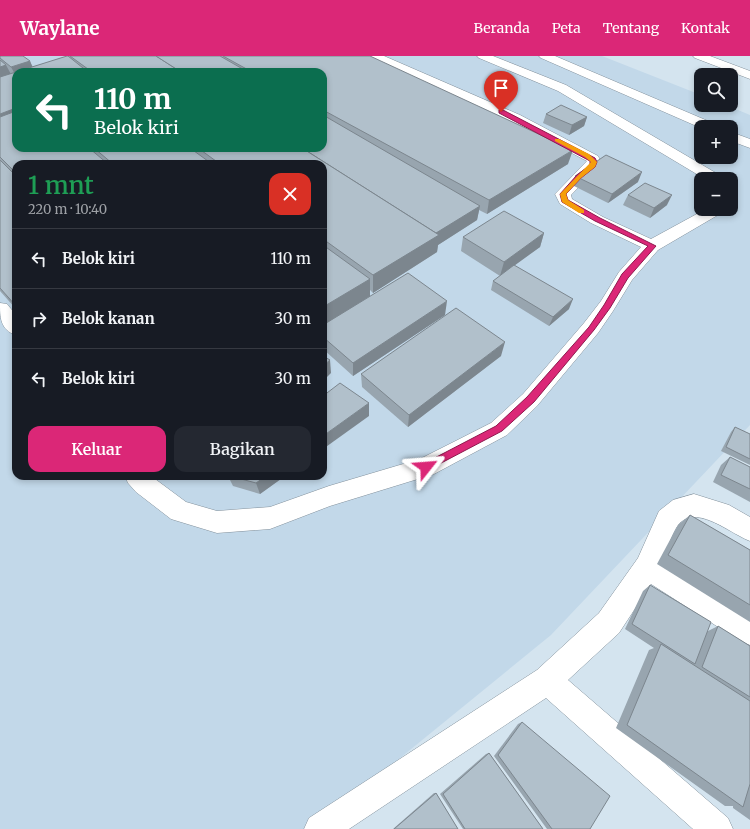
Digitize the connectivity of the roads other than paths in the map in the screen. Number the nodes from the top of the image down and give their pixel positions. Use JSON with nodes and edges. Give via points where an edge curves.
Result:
{"nodes":[{"id":1,"x":374,"y":56,"type":"edge"},
{"id":2,"x":483,"y":56,"type":"edge"},
{"id":3,"x":545,"y":56,"type":"edge"},
{"id":4,"x":699,"y":56,"type":"edge"},
{"id":5,"x":750,"y":75,"type":"edge"},
{"id":6,"x":694,"y":120,"type":"edge"},
{"id":7,"x":738,"y":139,"type":"edge"},
{"id":8,"x":750,"y":144,"type":"edge"},
{"id":9,"x":706,"y":172,"type":"edge"},
{"id":10,"x":705,"y":216,"type":"edge"},
{"id":11,"x":652,"y":246,"type":"junction"},
{"id":12,"x":0,"y":309,"type":"edge"},
{"id":13,"x":12,"y":323,"type":"edge"},
{"id":14,"x":140,"y":480,"type":"edge"},
{"id":15,"x":750,"y":530,"type":"edge"},
{"id":16,"x":646,"y":566,"type":"junction"},
{"id":17,"x":750,"y":631,"type":"edge"},
{"id":18,"x":547,"y":680,"type":"junction"},
{"id":19,"x":320,"y":829,"type":"edge"},
{"id":20,"x":717,"y":829,"type":"edge"}],
"edges":[{"from":1,"to":11,"type":"street","via":[[515,118],[593,159],[593,165],[563,194],[565,201],[597,220]]},
{"from":2,"to":9,"type":"street","via":[[562,88]]},
{"from":3,"to":6,"type":"street"},
{"from":4,"to":5,"type":"street"},
{"from":7,"to":8,"type":"street"},
{"from":10,"to":11,"type":"street"},
{"from":11,"to":14,"type":"street","via":[[625,276],[591,328],[530,400],[499,429],[426,467],[329,496],[270,518],[217,522],[179,511]]},
{"from":12,"to":13,"type":"street"},
{"from":15,"to":16,"type":"street","via":[[721,513],[694,505],[681,508],[668,519]]},
{"from":16,"to":17,"type":"street"},
{"from":16,"to":18,"type":"street","via":[[609,623]]},
{"from":18,"to":19,"type":"street"},
{"from":18,"to":20,"type":"street"}]}
